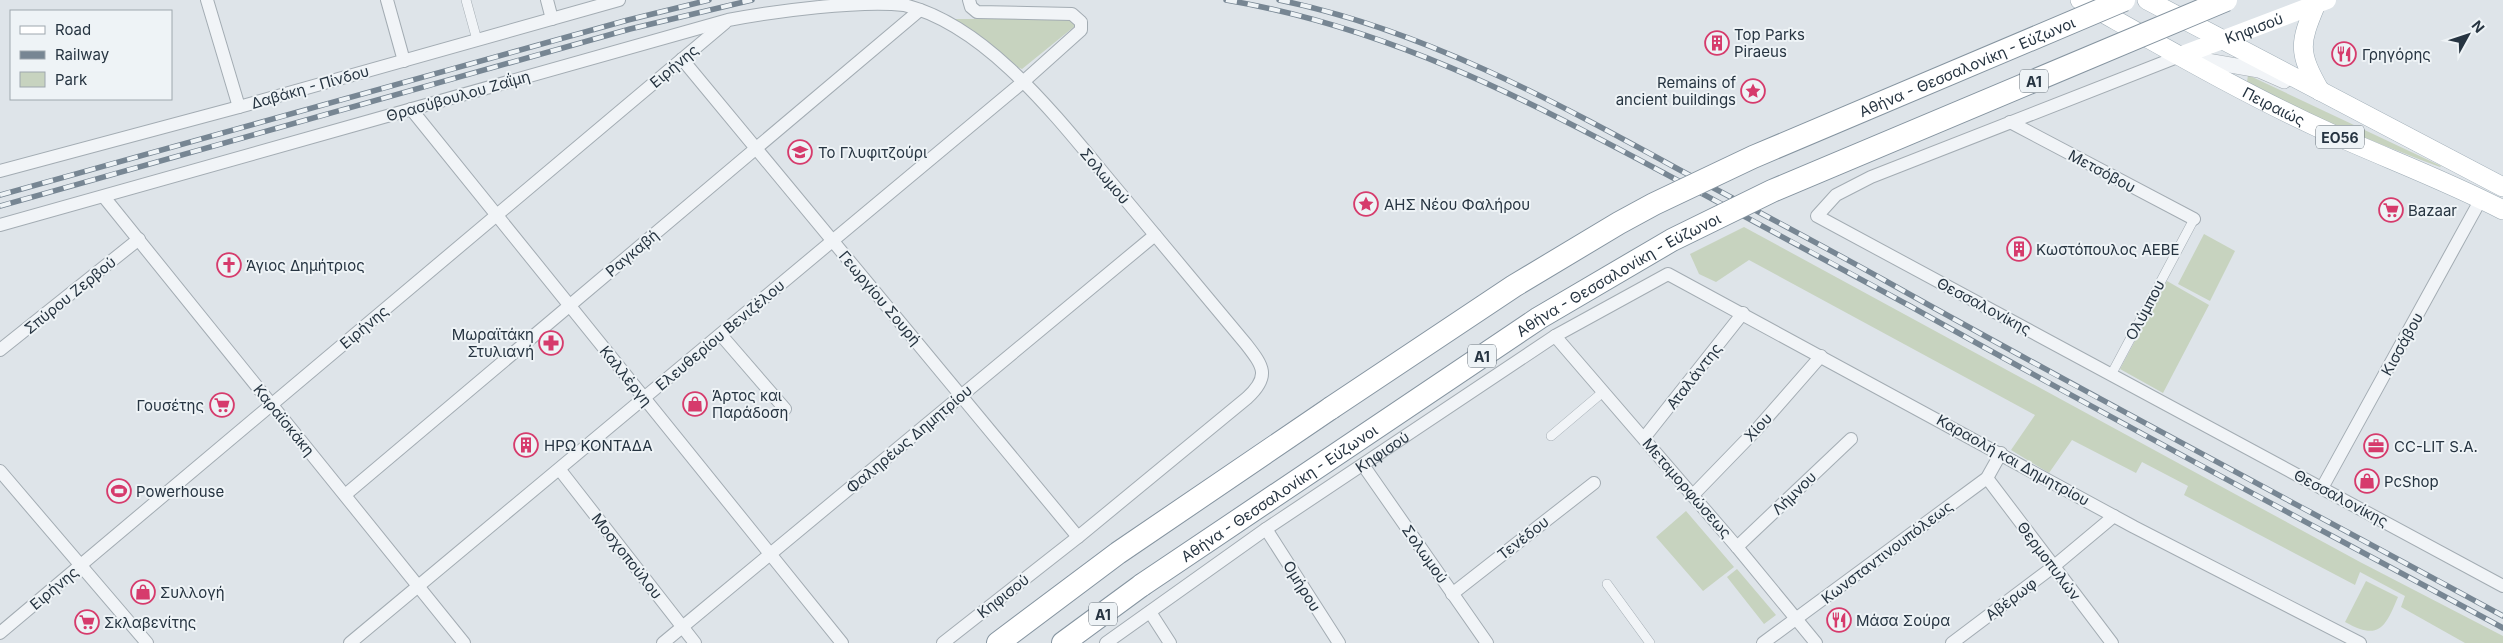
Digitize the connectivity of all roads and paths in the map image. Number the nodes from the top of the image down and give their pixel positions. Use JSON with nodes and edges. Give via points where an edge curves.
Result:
{"nodes":[{"id":1,"x":207,"y":0,"type":"edge"},
{"id":2,"x":387,"y":0,"type":"edge"},
{"id":3,"x":466,"y":0,"type":"edge"},
{"id":4,"x":547,"y":0,"type":"edge"},
{"id":5,"x":620,"y":0,"type":"edge"},
{"id":6,"x":969,"y":0,"type":"edge"},
{"id":7,"x":2080,"y":0,"type":"edge"},
{"id":8,"x":2124,"y":0,"type":"edge"},
{"id":9,"x":2146,"y":0,"type":"edge"},
{"id":10,"x":2226,"y":0,"type":"edge"},
{"id":11,"x":2322,"y":2,"type":"edge"},
{"id":12,"x":920,"y":10,"type":"junction"},
{"id":13,"x":552,"y":19,"type":"junction"},
{"id":14,"x":728,"y":20,"type":"junction"},
{"id":15,"x":477,"y":40,"type":"junction"},
{"id":16,"x":2225,"y":41,"type":"junction"},
{"id":17,"x":2180,"y":56,"type":"junction"},
{"id":18,"x":682,"y":59,"type":"junction"},
{"id":19,"x":404,"y":61,"type":"junction"},
{"id":20,"x":1023,"y":82,"type":"junction"},
{"id":21,"x":2320,"y":91,"type":"junction"},
{"id":22,"x":239,"y":107,"type":"junction"},
{"id":23,"x":411,"y":109,"type":"junction"},
{"id":24,"x":2010,"y":122,"type":"junction"},
{"id":25,"x":756,"y":148,"type":"junction"},
{"id":26,"x":0,"y":171,"type":"edge"},
{"id":27,"x":2503,"y":186,"type":"edge"},
{"id":28,"x":104,"y":197,"type":"junction"},
{"id":29,"x":2482,"y":199,"type":"junction"},
{"id":30,"x":2503,"y":210,"type":"edge"},
{"id":31,"x":496,"y":215,"type":"junction"},
{"id":32,"x":2194,"y":219,"type":"joint"},
{"id":33,"x":0,"y":225,"type":"edge"},
{"id":34,"x":1155,"y":235,"type":"junction"},
{"id":35,"x":138,"y":239,"type":"junction"},
{"id":36,"x":833,"y":241,"type":"junction"},
{"id":37,"x":1668,"y":274,"type":"joint"},
{"id":38,"x":570,"y":306,"type":"junction"},
{"id":39,"x":1743,"y":313,"type":"junction"},
{"id":40,"x":721,"y":334,"type":"junction"},
{"id":41,"x":1555,"y":336,"type":"junction"},
{"id":42,"x":0,"y":350,"type":"edge"},
{"id":43,"x":1822,"y":356,"type":"junction"},
{"id":44,"x":1263,"y":372,"type":"joint"},
{"id":45,"x":2111,"y":375,"type":"junction"},
{"id":46,"x":1603,"y":392,"type":"junction"},
{"id":47,"x":961,"y":396,"type":"junction"},
{"id":48,"x":644,"y":399,"type":"junction"},
{"id":49,"x":272,"y":405,"type":"junction"},
{"id":50,"x":785,"y":409,"type":"dead end"},
{"id":51,"x":1551,"y":436,"type":"dead end"},
{"id":52,"x":1644,"y":438,"type":"junction"},
{"id":53,"x":1851,"y":439,"type":"dead end"},
{"id":54,"x":2001,"y":453,"type":"junction"},
{"id":55,"x":1363,"y":466,"type":"junction"},
{"id":56,"x":560,"y":470,"type":"junction"},
{"id":57,"x":0,"y":471,"type":"edge"},
{"id":58,"x":1987,"y":478,"type":"junction"},
{"id":59,"x":1594,"y":483,"type":"dead end"},
{"id":60,"x":2322,"y":488,"type":"junction"},
{"id":61,"x":1692,"y":494,"type":"junction"},
{"id":62,"x":345,"y":496,"type":"junction"},
{"id":63,"x":2114,"y":516,"type":"junction"},
{"id":64,"x":1266,"y":529,"type":"junction"},
{"id":65,"x":1078,"y":537,"type":"junction"},
{"id":66,"x":1737,"y":547,"type":"junction"},
{"id":67,"x":770,"y":554,"type":"junction"},
{"id":68,"x":81,"y":565,"type":"junction"},
{"id":69,"x":2053,"y":567,"type":"junction"},
{"id":70,"x":1607,"y":584,"type":"dead end"},
{"id":71,"x":2503,"y":586,"type":"edge"},
{"id":72,"x":419,"y":588,"type":"junction"},
{"id":73,"x":1452,"y":594,"type":"junction"},
{"id":74,"x":1150,"y":612,"type":"junction"},
{"id":75,"x":1797,"y":620,"type":"junction"},
{"id":76,"x":683,"y":627,"type":"junction"},
{"id":77,"x":0,"y":633,"type":"edge"},
{"id":78,"x":148,"y":643,"type":"edge"},
{"id":79,"x":350,"y":643,"type":"edge"},
{"id":80,"x":464,"y":643,"type":"edge"},
{"id":81,"x":663,"y":643,"type":"edge"},
{"id":82,"x":695,"y":643,"type":"edge"},
{"id":83,"x":842,"y":643,"type":"edge"},
{"id":84,"x":943,"y":643,"type":"edge"},
{"id":85,"x":998,"y":643,"type":"edge"},
{"id":86,"x":1064,"y":643,"type":"edge"},
{"id":87,"x":1106,"y":643,"type":"edge"},
{"id":88,"x":1170,"y":643,"type":"edge"},
{"id":89,"x":1339,"y":643,"type":"edge"},
{"id":90,"x":1487,"y":643,"type":"edge"},
{"id":91,"x":1650,"y":643,"type":"edge"},
{"id":92,"x":1763,"y":643,"type":"edge"},
{"id":93,"x":1816,"y":643,"type":"edge"},
{"id":94,"x":1952,"y":643,"type":"edge"},
{"id":95,"x":2112,"y":643,"type":"edge"},
{"id":96,"x":2360,"y":643,"type":"edge"}],
"edges":[{"from":1,"to":22,"type":"street"},
{"from":2,"to":19,"type":"street"},
{"from":3,"to":15,"type":"street"},
{"from":4,"to":13,"type":"street"},
{"from":5,"to":13,"type":"street","name":"Δαβάκη - Πίνδου"},
{"from":6,"to":20,"type":"street","name":"Ελευθερίου Βενιζέλου","via":[[977,12],[1064,13],[1072,14],[1081,22],[1079,32]]},
{"from":7,"to":17,"type":"main road","name":"Πειραιώς","number":"ΕΟ56"},
{"from":8,"to":85,"type":"highway","name":"Αθήνα - Θεσσαλονίκη - Εύζωνοι","number":"Α1","bridge":true,"via":[[1753,156],[1619,223],[1514,286],[1308,424],[1118,553]]},
{"from":9,"to":16,"type":"main road","number":"ΕΟ56"},
{"from":10,"to":86,"type":"highway","name":"Αθήνα - Θεσσαλονίκη - Εύζωνοι","number":"Α1","bridge":true,"via":[[1772,192],[1672,240],[1539,318],[1142,585]]},
{"from":11,"to":16,"type":"main road","name":"Κηφισού"},
{"from":11,"to":21,"type":"main road","via":[[2304,32],[2302,50]]},
{"from":12,"to":14,"type":"street","name":"Θρασύβουλου Ζαΐμη","via":[[903,4],[870,1]]},
{"from":12,"to":20,"type":"street","name":"Σολωμού","via":[[975,40]]},
{"from":12,"to":25,"type":"street","name":"Ραγκαβή"},
{"from":13,"to":15,"type":"street","name":"Δαβάκη - Πίνδου"},
{"from":14,"to":18,"type":"street","name":"Ειρήνης"},
{"from":14,"to":23,"type":"street","name":"Θρασύβουλου Ζαΐμη"},
{"from":15,"to":19,"type":"street","name":"Δαβάκη - Πίνδου"},
{"from":16,"to":17,"type":"main road","name":"Κηφισού"},
{"from":16,"to":21,"type":"main road","number":"ΕΟ56"},
{"from":17,"to":21,"type":"street","via":[[2259,70],[2306,91]]},
{"from":17,"to":24,"type":"street","name":"Θεσσαλονίκης"},
{"from":17,"to":29,"type":"main road","name":"Πειραιώς","number":"ΕΟ56","via":[[2329,133]]},
{"from":18,"to":25,"type":"street","name":"Γεωργίου Σουρή"},
{"from":18,"to":31,"type":"street","name":"Ειρήνης"},
{"from":19,"to":22,"type":"street","name":"Δαβάκη - Πίνδου"},
{"from":20,"to":34,"type":"street","name":"Σολωμού"},
{"from":20,"to":36,"type":"street","name":"Ελευθερίου Βενιζέλου"},
{"from":21,"to":27,"type":"main road","number":"ΕΟ56"},
{"from":22,"to":26,"type":"street","name":"Δαβάκη - Πίνδου"},
{"from":23,"to":28,"type":"street","name":"Θρασύβουλου Ζαΐμη"},
{"from":23,"to":31,"type":"street","name":"Καλλέργη"},
{"from":24,"to":32,"type":"street","name":"Μετσόβου"},
{"from":24,"to":45,"type":"street","name":"Θεσσαλονίκης","via":[[1871,177],[1836,195],[1817,216]]},
{"from":25,"to":36,"type":"street","name":"Γεωργίου Σουρή"},
{"from":25,"to":38,"type":"street","name":"Ραγκαβή"},
{"from":28,"to":33,"type":"street","name":"Θρασύβουλου Ζαΐμη"},
{"from":28,"to":35,"type":"street","name":"Καραϊσκάκη"},
{"from":29,"to":30,"type":"main road","name":"Πειραιώς","number":"ΕΟ56"},
{"from":29,"to":60,"type":"street","name":"Κισσάβου"},
{"from":31,"to":38,"type":"street","name":"Καλλέργη"},
{"from":31,"to":49,"type":"street","name":"Ειρήνης"},
{"from":32,"to":45,"type":"street","name":"Ολύμπου"},
{"from":34,"to":44,"type":"street","name":"Σολωμού","via":[[1246,344]]},
{"from":34,"to":47,"type":"street","name":"Φαληρέως Δημητρίου"},
{"from":35,"to":42,"type":"street","name":"Σπύρου Ζερβού"},
{"from":35,"to":49,"type":"street","name":"Καραϊσκάκη"},
{"from":36,"to":40,"type":"street","name":"Ελευθερίου Βενιζέλου"},
{"from":36,"to":47,"type":"street","name":"Γεωργίου Σουρή"},
{"from":37,"to":39,"type":"street","name":"Καραολή και Δημητρίου"},
{"from":37,"to":41,"type":"street","name":"Κηφισού"},
{"from":38,"to":48,"type":"street","name":"Καλλέργη"},
{"from":38,"to":62,"type":"street","name":"Ραγκαβή"},
{"from":39,"to":43,"type":"street","name":"Καραολή και Δημητρίου"},
{"from":39,"to":52,"type":"street","name":"Αταλάντης"},
{"from":40,"to":48,"type":"street","name":"Ελευθερίου Βενιζέλου"},
{"from":40,"to":50,"type":"street"},
{"from":41,"to":46,"type":"street","name":"Μεταμορφώσεως"},
{"from":41,"to":55,"type":"street","name":"Κηφισού"},
{"from":43,"to":54,"type":"street","name":"Καραολή και Δημητρίου"},
{"from":43,"to":61,"type":"street","name":"Χίου","via":[[1757,429]]},
{"from":44,"to":65,"type":"street","name":"Κηφισού","via":[[1261,382],[1247,398]]},
{"from":45,"to":60,"type":"street","name":"Θεσσαλονίκης"},
{"from":46,"to":51,"type":"street"},
{"from":46,"to":52,"type":"street","name":"Μεταμορφώσεως"},
{"from":47,"to":65,"type":"street","name":"Γεωργίου Σουρή"},
{"from":47,"to":67,"type":"street","name":"Φαληρέως Δημητρίου"},
{"from":48,"to":56,"type":"street","name":"Ελευθερίου Βενιζέλου"},
{"from":48,"to":67,"type":"street","name":"Καλλέργη"},
{"from":49,"to":62,"type":"street","name":"Καραϊσκάκη"},
{"from":49,"to":68,"type":"street","name":"Ειρήνης"},
{"from":52,"to":61,"type":"street","name":"Μεταμορφώσεως"},
{"from":53,"to":66,"type":"street","name":"Λήμνου"},
{"from":54,"to":58,"type":"street","name":"Κωνσταντινουπόλεως"},
{"from":54,"to":63,"type":"street","name":"Καραολή και Δημητρίου"},
{"from":55,"to":64,"type":"street","name":"Κηφισού"},
{"from":55,"to":73,"type":"street","name":"Σολωμού"},
{"from":56,"to":72,"type":"street","name":"Ελευθερίου Βενιζέλου"},
{"from":56,"to":76,"type":"street","name":"Μοσχοπούλου"},
{"from":57,"to":68,"type":"street"},
{"from":58,"to":69,"type":"street","name":"Θερμοπυλών"},
{"from":58,"to":75,"type":"street","name":"Κωνσταντινουπόλεως"},
{"from":59,"to":73,"type":"street","name":"Τενέδου"},
{"from":60,"to":71,"type":"street","name":"Θεσσαλονίκης"},
{"from":61,"to":66,"type":"street","name":"Μεταμορφώσεως"},
{"from":62,"to":72,"type":"street","name":"Καραϊσκάκη"},
{"from":63,"to":69,"type":"street","name":"Αβέρωφ"},
{"from":63,"to":96,"type":"street","name":"Καραολή και Δημητρίου"},
{"from":64,"to":74,"type":"street","name":"Κηφισού"},
{"from":64,"to":89,"type":"street","name":"Ομήρου"},
{"from":65,"to":84,"type":"street","name":"Κηφισού"},
{"from":66,"to":75,"type":"street","name":"Μεταμορφώσεως"},
{"from":67,"to":76,"type":"street","name":"Φαληρέως Δημητρίου"},
{"from":67,"to":83,"type":"street","name":"Καλλέργη"},
{"from":68,"to":77,"type":"street","name":"Ειρήνης"},
{"from":68,"to":78,"type":"street"},
{"from":69,"to":94,"type":"street","name":"Αβέρωφ"},
{"from":69,"to":95,"type":"street","name":"Θερμοπυλών"},
{"from":70,"to":91,"type":"street"},
{"from":72,"to":79,"type":"street","name":"Ελευθερίου Βενιζέλου"},
{"from":72,"to":80,"type":"street","name":"Καραϊσκάκη"},
{"from":73,"to":90,"type":"street","name":"Σολωμού"},
{"from":74,"to":87,"type":"street","name":"Κηφισού"},
{"from":74,"to":88,"type":"street"},
{"from":75,"to":92,"type":"street","name":"Κωνσταντινουπόλεως"},
{"from":75,"to":93,"type":"street","name":"Μεταμορφώσεως"},
{"from":76,"to":81,"type":"street","name":"Φαληρέως Δημητρίου"},
{"from":76,"to":82,"type":"street","name":"Μοσχοπούλου"}]}
